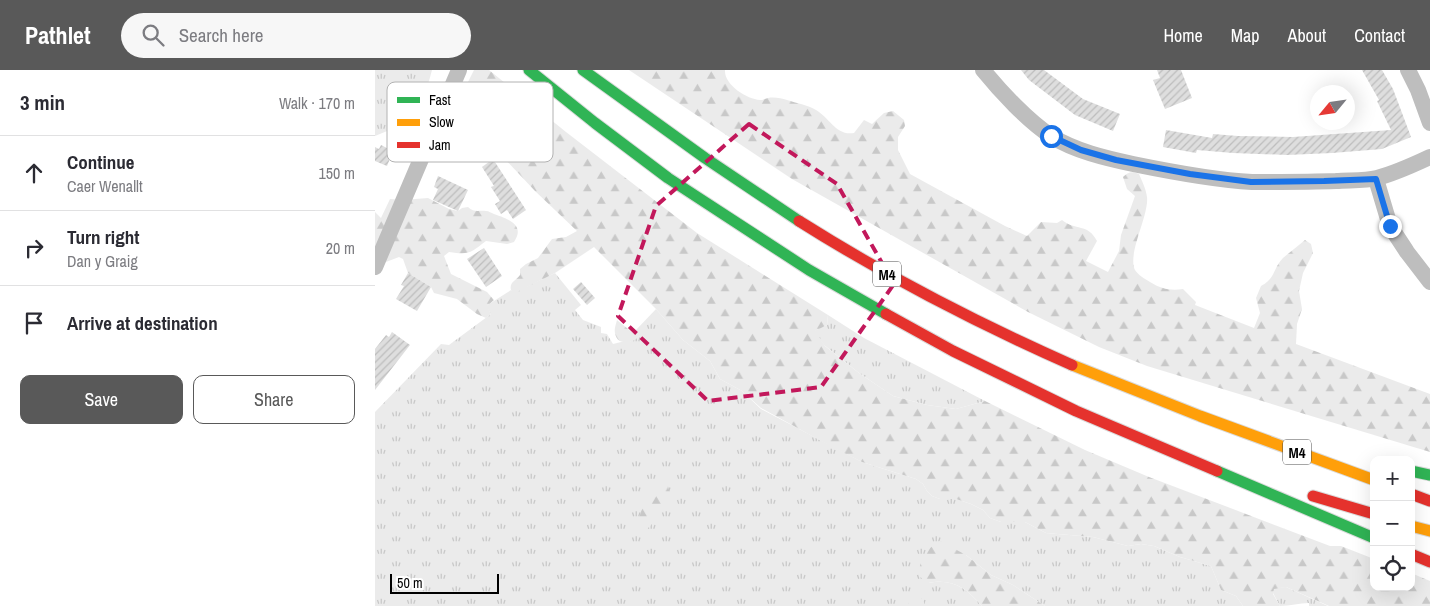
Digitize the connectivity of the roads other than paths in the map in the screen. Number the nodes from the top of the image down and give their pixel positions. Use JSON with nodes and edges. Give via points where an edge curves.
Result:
{"nodes":[{"id":1,"x":459,"y":70,"type":"edge"},
{"id":2,"x":529,"y":70,"type":"edge"},
{"id":3,"x":583,"y":70,"type":"edge"},
{"id":4,"x":983,"y":70,"type":"edge"},
{"id":5,"x":1408,"y":70,"type":"edge"},
{"id":6,"x":454,"y":82,"type":"edge"},
{"id":7,"x":544,"y":82,"type":"edge"},
{"id":8,"x":553,"y":89,"type":"edge"},
{"id":9,"x":1430,"y":124,"type":"edge"},
{"id":10,"x":1430,"y":157,"type":"edge"},
{"id":11,"x":420,"y":162,"type":"edge"},
{"id":12,"x":1376,"y":179,"type":"junction"},
{"id":13,"x":375,"y":267,"type":"edge"},
{"id":14,"x":1430,"y":282,"type":"edge"},
{"id":15,"x":1076,"y":411,"type":"junction"},
{"id":16,"x":1220,"y":424,"type":"junction"},
{"id":17,"x":1326,"y":450,"type":"dead end"},
{"id":18,"x":1415,"y":471,"type":"edge"},
{"id":19,"x":1430,"y":475,"type":"edge"},
{"id":20,"x":1370,"y":479,"type":"edge"},
{"id":21,"x":1269,"y":480,"type":"dead end"},
{"id":22,"x":1305,"y":493,"type":"dead end"},
{"id":23,"x":1415,"y":495,"type":"edge"},
{"id":24,"x":1430,"y":501,"type":"edge"},
{"id":25,"x":1370,"y":513,"type":"edge"},
{"id":26,"x":1415,"y":527,"type":"edge"},
{"id":27,"x":1430,"y":531,"type":"edge"},
{"id":28,"x":1370,"y":536,"type":"edge"},
{"id":29,"x":1415,"y":556,"type":"edge"},
{"id":30,"x":1430,"y":562,"type":"edge"}],
"edges":[{"from":1,"to":6,"type":"street"},
{"from":2,"to":7,"type":"highway","number":"M4"},
{"from":3,"to":16,"type":"highway","number":"M4","via":[[759,196],[918,292],[1008,336]]},
{"from":4,"to":12,"type":"street","via":[[1005,95],[1051,136],[1107,158],[1251,182]]},
{"from":5,"to":9,"type":"street"},
{"from":8,"to":15,"type":"highway","number":"M4","via":[[669,178],[809,270],[953,351]]},
{"from":10,"to":12,"type":"street"},
{"from":11,"to":13,"type":"street"},
{"from":12,"to":14,"type":"street","via":[[1390,226]]},
{"from":15,"to":21,"type":"highway","number":"M4"},
{"from":15,"to":28,"type":"highway","number":"M4"},
{"from":16,"to":17,"type":"highway","number":"M4"},
{"from":16,"to":20,"type":"highway","number":"M4"},
{"from":18,"to":19,"type":"highway"},
{"from":22,"to":25,"type":"highway"},
{"from":23,"to":24,"type":"highway"},
{"from":26,"to":27,"type":"highway"},
{"from":29,"to":30,"type":"highway"}]}
